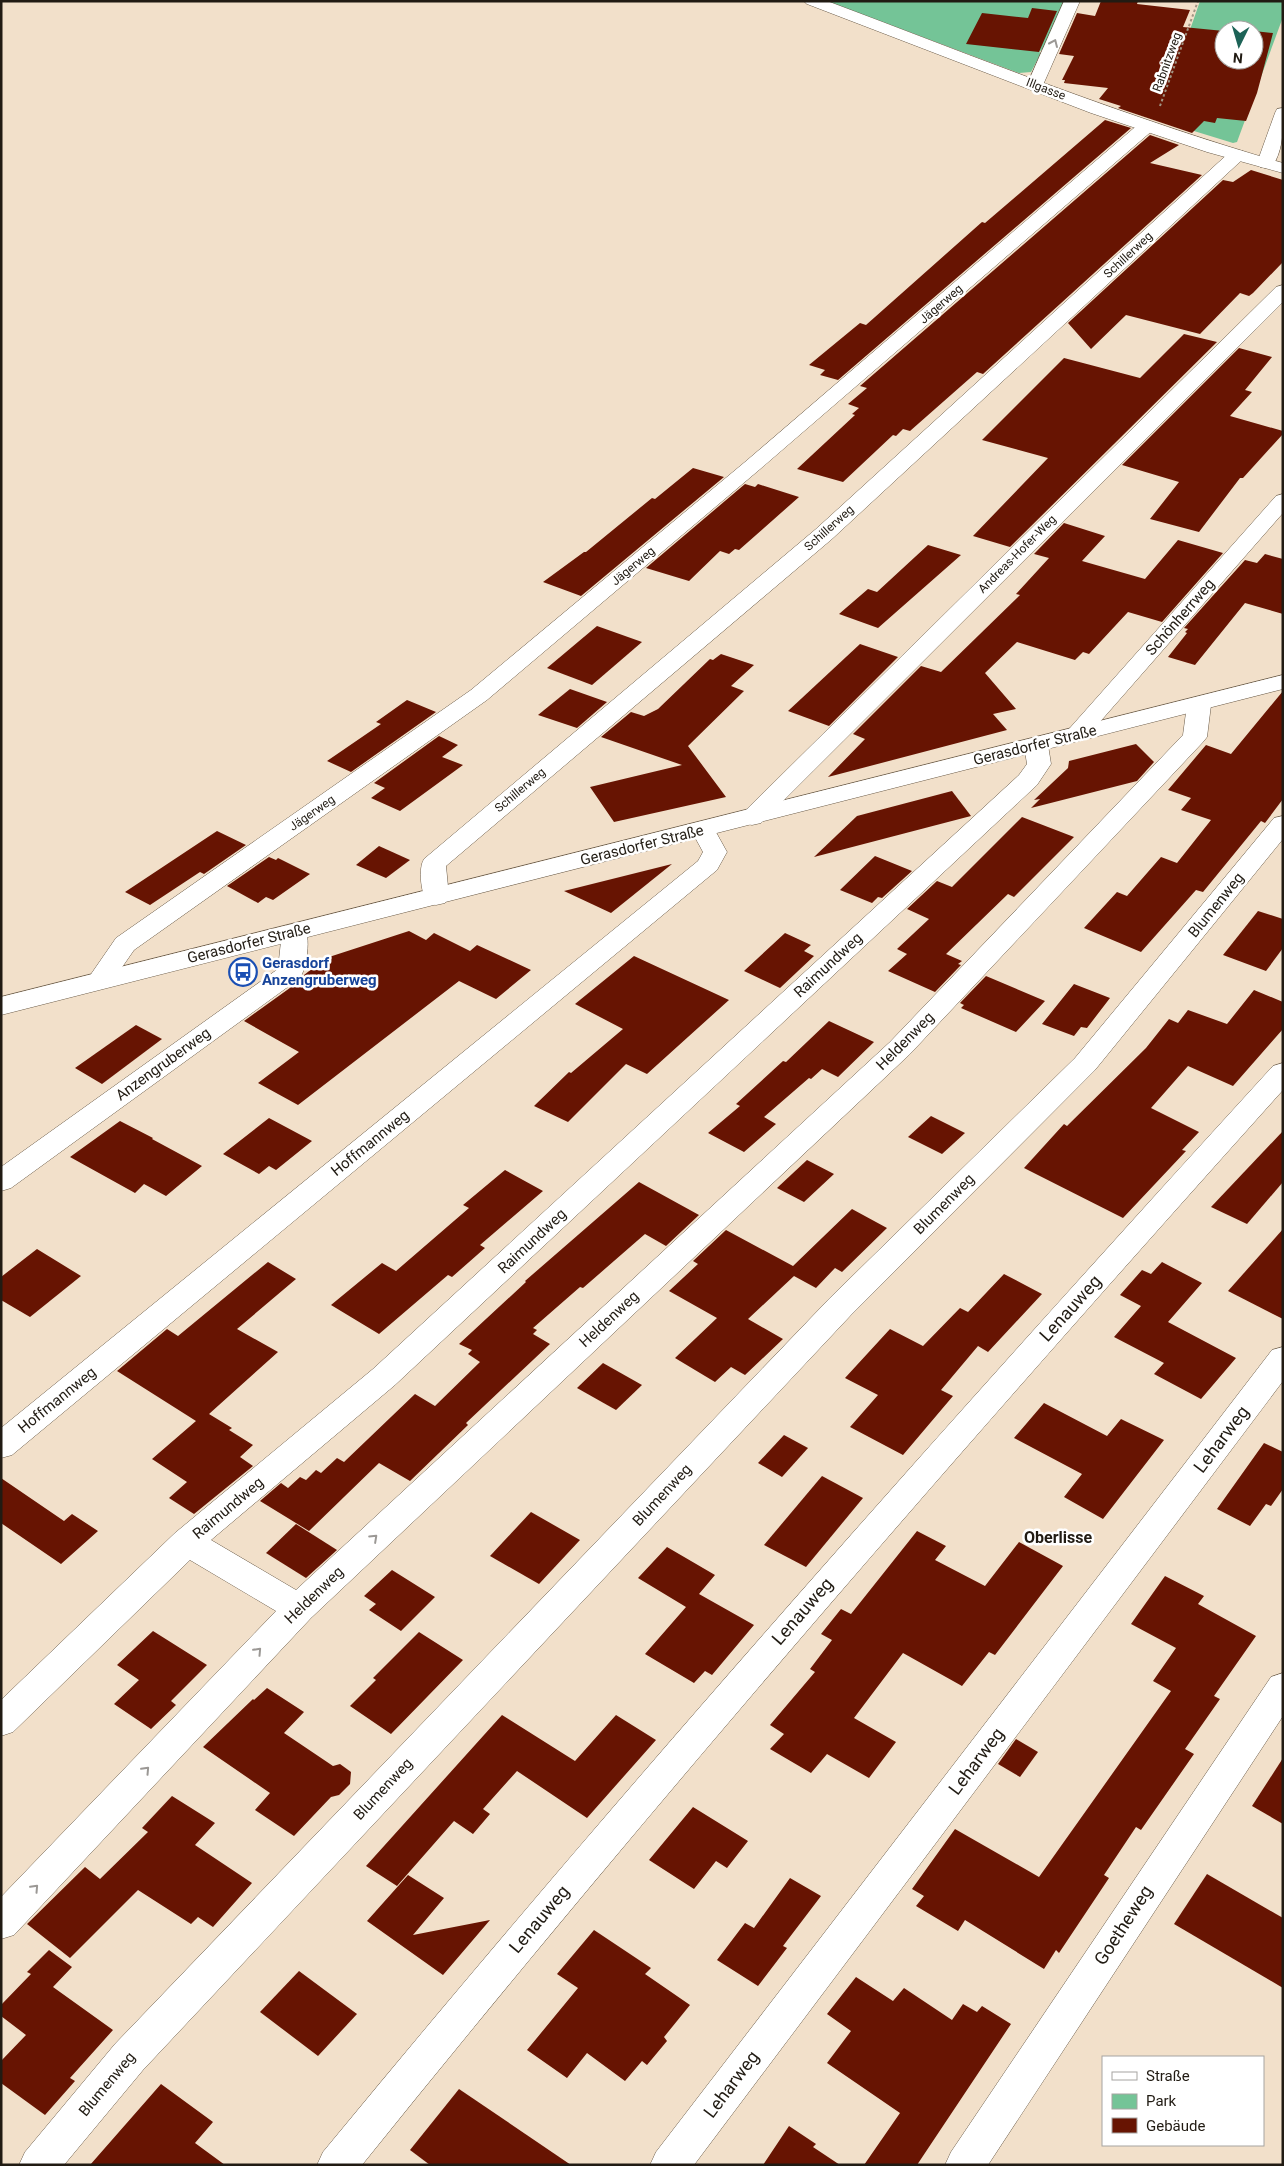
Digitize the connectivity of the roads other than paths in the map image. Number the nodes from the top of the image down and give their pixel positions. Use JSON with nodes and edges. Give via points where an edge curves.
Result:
{"nodes":[{"id":1,"x":812,"y":1,"type":"edge"},
{"id":2,"x":1072,"y":1,"type":"edge"},
{"id":3,"x":1035,"y":85,"type":"junction"},
{"id":4,"x":1283,"y":114,"type":"edge"},
{"id":5,"x":1147,"y":126,"type":"junction"},
{"id":6,"x":1237,"y":155,"type":"junction"},
{"id":7,"x":1266,"y":163,"type":"junction"},
{"id":8,"x":1283,"y":168,"type":"edge"},
{"id":9,"x":1283,"y":291,"type":"edge"},
{"id":10,"x":1283,"y":500,"type":"edge"},
{"id":11,"x":1283,"y":682,"type":"edge"},
{"id":12,"x":1199,"y":705,"type":"junction"},
{"id":13,"x":1077,"y":734,"type":"junction"},
{"id":14,"x":1036,"y":745,"type":"junction"},
{"id":15,"x":752,"y":818,"type":"junction"},
{"id":16,"x":1283,"y":823,"type":"edge"},
{"id":17,"x":703,"y":830,"type":"junction"},
{"id":18,"x":436,"y":897,"type":"junction"},
{"id":19,"x":295,"y":932,"type":"junction"},
{"id":20,"x":100,"y":980,"type":"junction"},
{"id":21,"x":3,"y":1008,"type":"edge"},
{"id":22,"x":1283,"y":1072,"type":"edge"},
{"id":23,"x":1,"y":1181,"type":"edge"},
{"id":24,"x":1283,"y":1358,"type":"edge"},
{"id":25,"x":1,"y":1446,"type":"edge"},
{"id":26,"x":187,"y":1542,"type":"junction"},
{"id":27,"x":299,"y":1608,"type":"junction"},
{"id":28,"x":1283,"y":1687,"type":"edge"},
{"id":29,"x":1,"y":1722,"type":"edge"},
{"id":30,"x":1,"y":1923,"type":"edge"},
{"id":31,"x":39,"y":2165,"type":"edge"},
{"id":32,"x":337,"y":2165,"type":"edge"},
{"id":33,"x":670,"y":2165,"type":"edge"},
{"id":34,"x":965,"y":2165,"type":"edge"}],
"edges":[{"from":1,"to":3,"type":"street","name":"Illgasse"},
{"from":3,"to":2,"type":"street","one_way":true},
{"from":3,"to":5,"type":"street","name":"Illgasse"},
{"from":4,"to":7,"type":"street"},
{"from":5,"to":6,"type":"street","name":"Illgasse"},
{"from":5,"to":20,"type":"street","name":"Jägerweg","via":[[752,466],[479,695],[125,944]]},
{"from":6,"to":7,"type":"street","name":"Illgasse"},
{"from":6,"to":18,"type":"street","name":"Schillerweg","via":[[824,534],[433,864]]},
{"from":7,"to":8,"type":"street","name":"Illgasse"},
{"from":9,"to":15,"type":"street","name":"Andreas-Hofer-Weg"},
{"from":10,"to":13,"type":"street","name":"Schönherrweg"},
{"from":11,"to":12,"type":"street","name":"Gerasdorfer Straße"},
{"from":12,"to":13,"type":"street","name":"Gerasdorfer Straße"},
{"from":27,"to":12,"type":"street","name":"Heldenweg","one_way":true,"via":[[900,1048],[1195,737]]},
{"from":13,"to":14,"type":"street","name":"Gerasdorfer Straße"},
{"from":14,"to":15,"type":"street","name":"Gerasdorfer Straße"},
{"from":14,"to":26,"type":"street","name":"Raimundweg","via":[[1039,764],[1028,780],[384,1377]]},
{"from":15,"to":17,"type":"street","name":"Gerasdorfer Straße"},
{"from":16,"to":31,"type":"street","name":"Blumenweg","via":[[1085,1064],[840,1307],[129,2057]]},
{"from":17,"to":18,"type":"street","name":"Gerasdorfer Straße"},
{"from":17,"to":25,"type":"street","name":"Hoffmannweg","via":[[715,852],[708,865]]},
{"from":18,"to":19,"type":"street","name":"Gerasdorfer Straße"},
{"from":19,"to":20,"type":"street","name":"Gerasdorfer Straße"},
{"from":19,"to":23,"type":"street","name":"Anzengruberweg","via":[[291,972]]},
{"from":20,"to":21,"type":"street","name":"Gerasdorfer Straße"},
{"from":22,"to":32,"type":"street","name":"Lenauweg","via":[[770,1647],[510,1954]]},
{"from":24,"to":33,"type":"street","name":"Leharweg"},
{"from":26,"to":27,"type":"street"},
{"from":26,"to":29,"type":"street","name":"Raimundweg"},
{"from":30,"to":27,"type":"street","name":"Heldenweg","one_way":true},
{"from":28,"to":34,"type":"street","name":"Goetheweg"}]}
